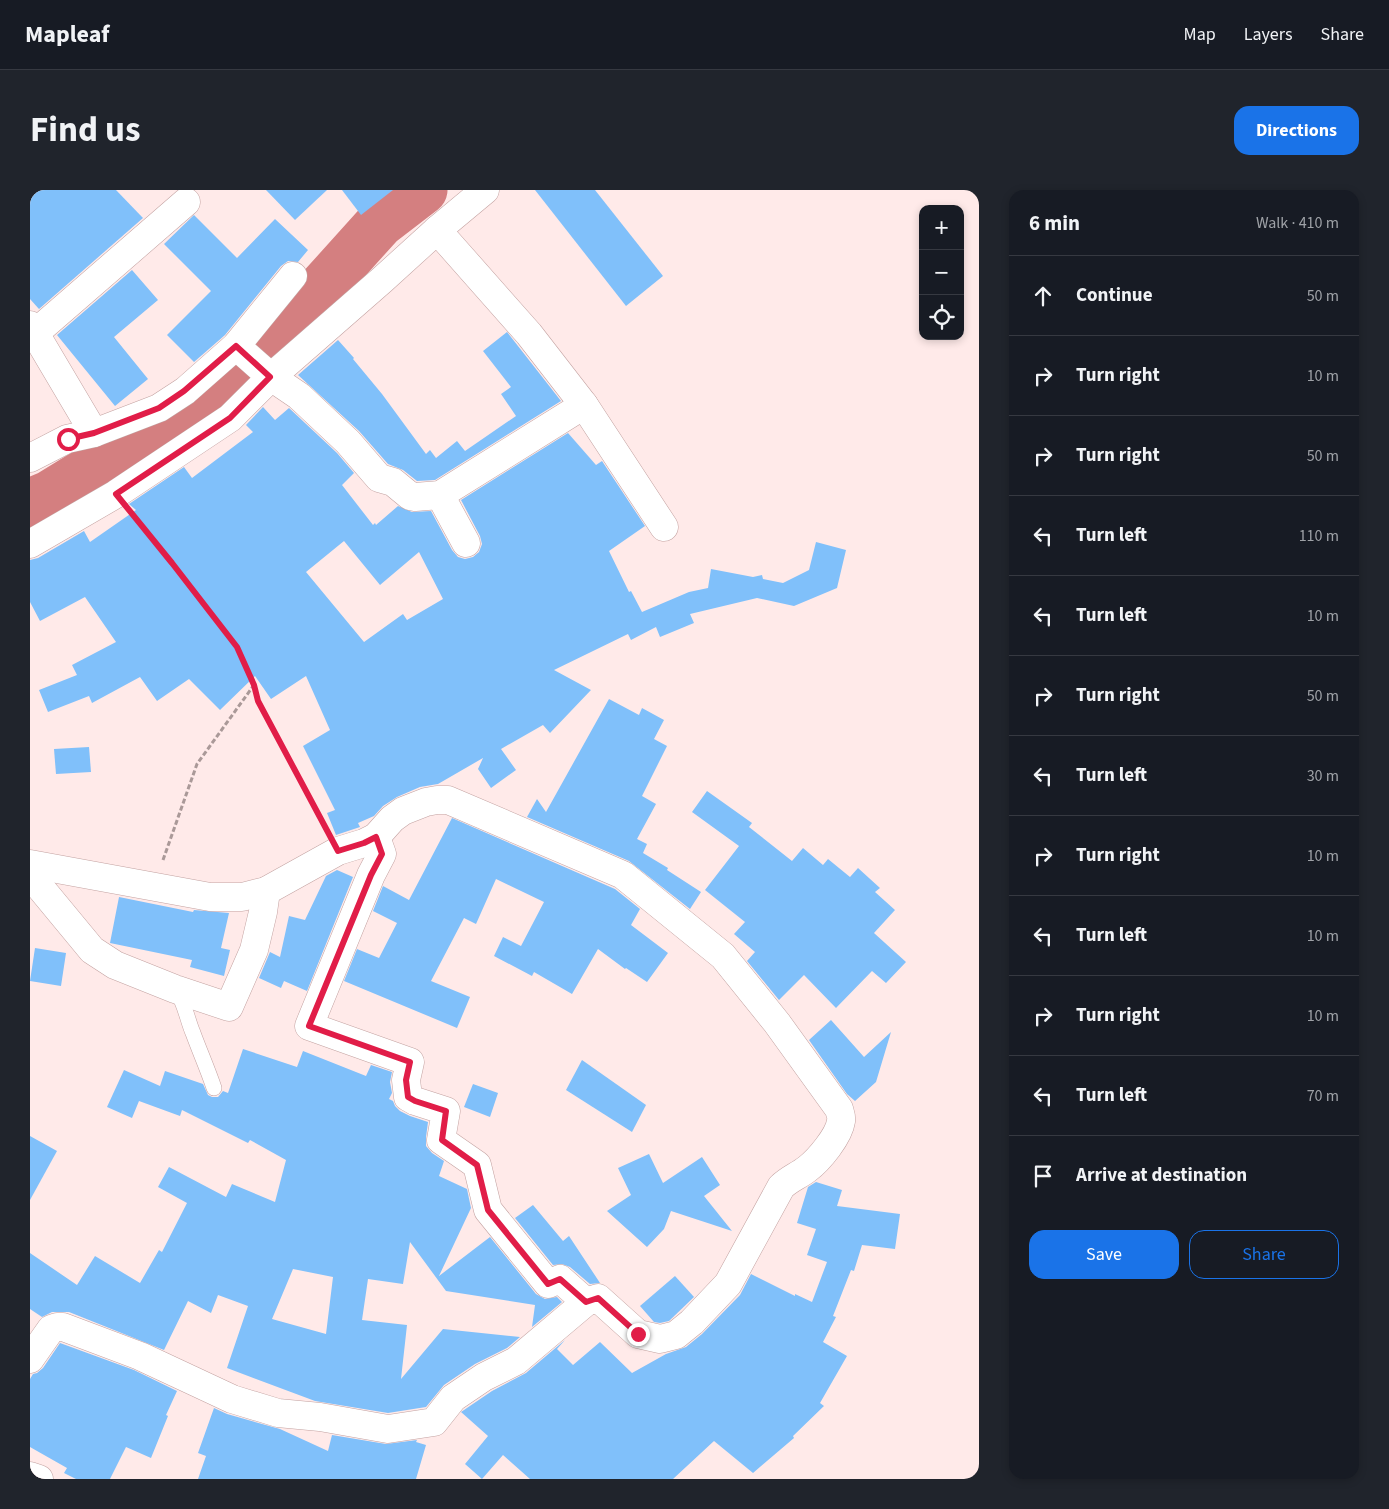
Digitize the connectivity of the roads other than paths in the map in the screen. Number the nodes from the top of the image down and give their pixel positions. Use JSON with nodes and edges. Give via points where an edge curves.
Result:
{"nodes":[{"id":1,"x":485,"y":190,"type":"edge"},
{"id":2,"x":186,"y":202,"type":"dead end"},
{"id":3,"x":437,"y":230,"type":"junction"},
{"id":4,"x":293,"y":276,"type":"dead end"},
{"id":5,"x":32,"y":329,"type":"edge"},
{"id":6,"x":241,"y":350,"type":"junction"},
{"id":7,"x":269,"y":375,"type":"junction"},
{"id":8,"x":584,"y":405,"type":"junction"},
{"id":9,"x":94,"y":433,"type":"junction"},
{"id":10,"x":30,"y":458,"type":"edge"},
{"id":11,"x":440,"y":494,"type":"junction"},
{"id":12,"x":664,"y":527,"type":"dead end"},
{"id":13,"x":466,"y":543,"type":"dead end"},
{"id":14,"x":30,"y":544,"type":"edge"},
{"id":15,"x":376,"y":837,"type":"junction"},
{"id":16,"x":30,"y":864,"type":"edge"},
{"id":17,"x":30,"y":875,"type":"edge"},
{"id":18,"x":266,"y":890,"type":"junction"},
{"id":19,"x":175,"y":989,"type":"junction"},
{"id":20,"x":214,"y":1088,"type":"dead end"},
{"id":21,"x":586,"y":1302,"type":"junction"},
{"id":22,"x":30,"y":1359,"type":"edge"},
{"id":23,"x":30,"y":1476,"type":"edge"},
{"id":24,"x":39,"y":1479,"type":"edge"}],
"edges":[{"from":1,"to":3,"type":"street"},
{"from":2,"to":5,"type":"street"},
{"from":3,"to":7,"type":"street"},
{"from":3,"to":8,"type":"street","via":[[529,334]]},
{"from":4,"to":6,"type":"street"},
{"from":5,"to":9,"type":"street"},
{"from":6,"to":7,"type":"street"},
{"from":6,"to":9,"type":"street","via":[[159,408]]},
{"from":7,"to":11,"type":"street","via":[[299,396],[348,442],[379,478],[393,482],[410,496]]},
{"from":7,"to":14,"type":"street","via":[[230,418],[116,494]]},
{"from":8,"to":11,"type":"street"},
{"from":8,"to":12,"type":"street"},
{"from":9,"to":10,"type":"street","via":[[68,439]]},
{"from":11,"to":13,"type":"street"},
{"from":15,"to":18,"type":"street","via":[[338,851]]},
{"from":15,"to":21,"type":"street","via":[[382,854],[309,1026],[410,1062],[406,1080],[408,1097],[446,1111],[442,1140],[477,1165],[488,1210],[548,1284],[560,1279]]},
{"from":15,"to":21,"type":"street","via":[[403,811],[426,802],[448,800],[623,875],[723,956],[777,1023],[839,1109],[842,1120],[838,1130],[817,1160],[781,1187],[728,1284],[676,1335],[660,1339],[638,1334],[598,1298]]},
{"from":16,"to":18,"type":"street","via":[[210,898],[242,897]]},
{"from":17,"to":19,"type":"street","via":[[92,950],[115,965]]},
{"from":18,"to":19,"type":"street","via":[[254,950],[230,1007]]},
{"from":19,"to":20,"type":"lane"},
{"from":21,"to":22,"type":"street","via":[[516,1361],[453,1398],[434,1422],[388,1429],[278,1413],[232,1399],[140,1356],[63,1327],[51,1329]]},
{"from":23,"to":24,"type":"street"}]}
